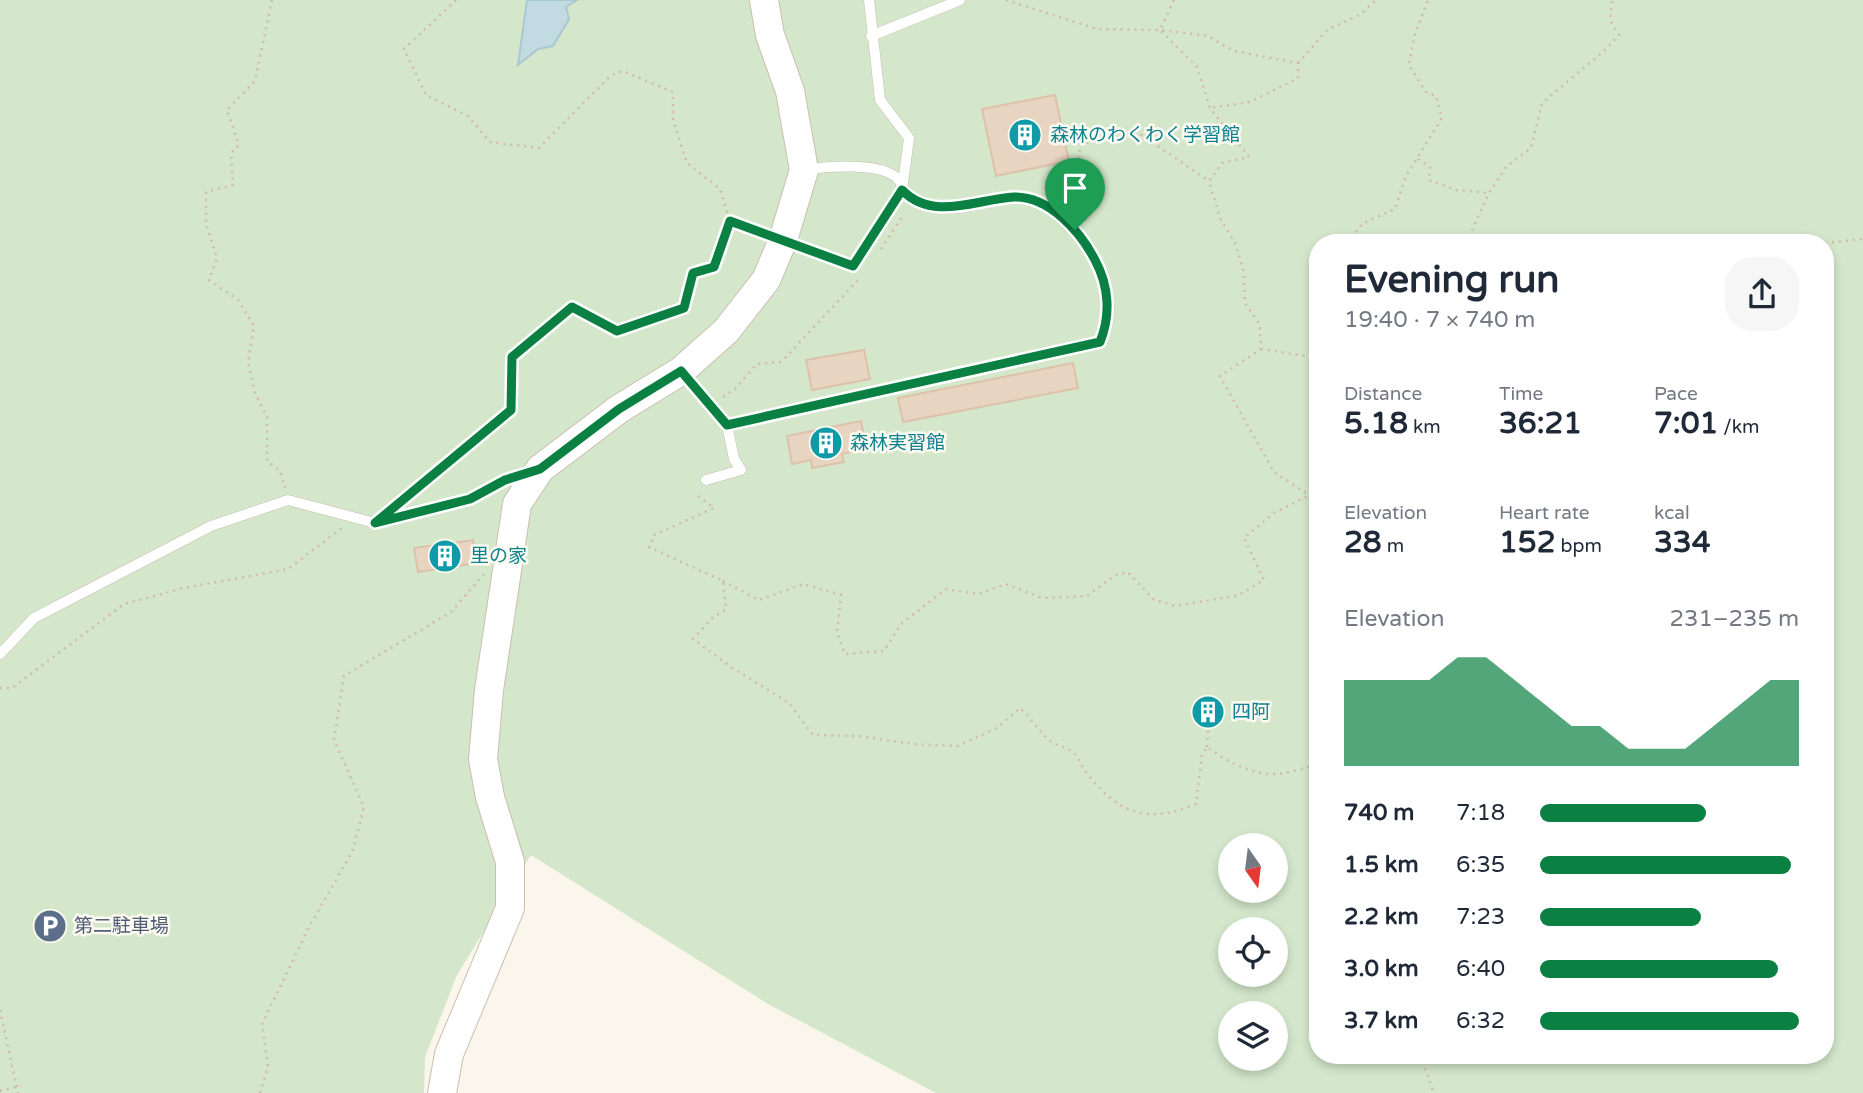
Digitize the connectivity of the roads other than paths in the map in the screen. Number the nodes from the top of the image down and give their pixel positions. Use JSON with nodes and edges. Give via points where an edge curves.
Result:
{"nodes":[{"id":1,"x":764,"y":0,"type":"edge"},
{"id":2,"x":869,"y":0,"type":"edge"},
{"id":3,"x":960,"y":0,"type":"edge"},
{"id":4,"x":871,"y":36,"type":"junction"},
{"id":5,"x":804,"y":170,"type":"junction"},
{"id":6,"x":906,"y":193,"type":"junction"},
{"id":7,"x":768,"y":236,"type":"road end"},
{"id":8,"x":681,"y":371,"type":"junction"},
{"id":9,"x":727,"y":425,"type":"junction"},
{"id":10,"x":540,"y":469,"type":"junction"},
{"id":11,"x":706,"y":480,"type":"dead end"},
{"id":12,"x":0,"y":654,"type":"edge"},
{"id":13,"x":442,"y":1093,"type":"edge"}],
"edges":[{"from":1,"to":5,"type":"main road","via":[[770,35],[790,91]]},
{"from":2,"to":4,"type":"lane"},
{"from":3,"to":4,"type":"lane"},
{"from":4,"to":6,"type":"lane","via":[[880,100],[909,138]]},
{"from":5,"to":6,"type":"lane","via":[[859,167],[898,178]]},
{"from":5,"to":8,"type":"main road","via":[[766,280],[726,331]]},
{"from":6,"to":7,"type":"lane","bridge":true,"via":[[853,266]]},
{"from":6,"to":9,"type":"lane","via":[[946,208],[1015,197],[1042,203],[1090,249],[1105,285],[1108,322],[1100,342]]},
{"from":8,"to":9,"type":"lane"},
{"from":8,"to":10,"type":"main road","via":[[619,409]]},
{"from":9,"to":11,"type":"lane","via":[[741,470]]},
{"from":10,"to":12,"type":"lane","via":[[505,480],[470,499],[375,523],[288,500],[211,526],[34,618]]},
{"from":10,"to":13,"type":"main road","via":[[517,504],[508,545],[483,759],[510,862],[510,908],[449,1054]]}]}
